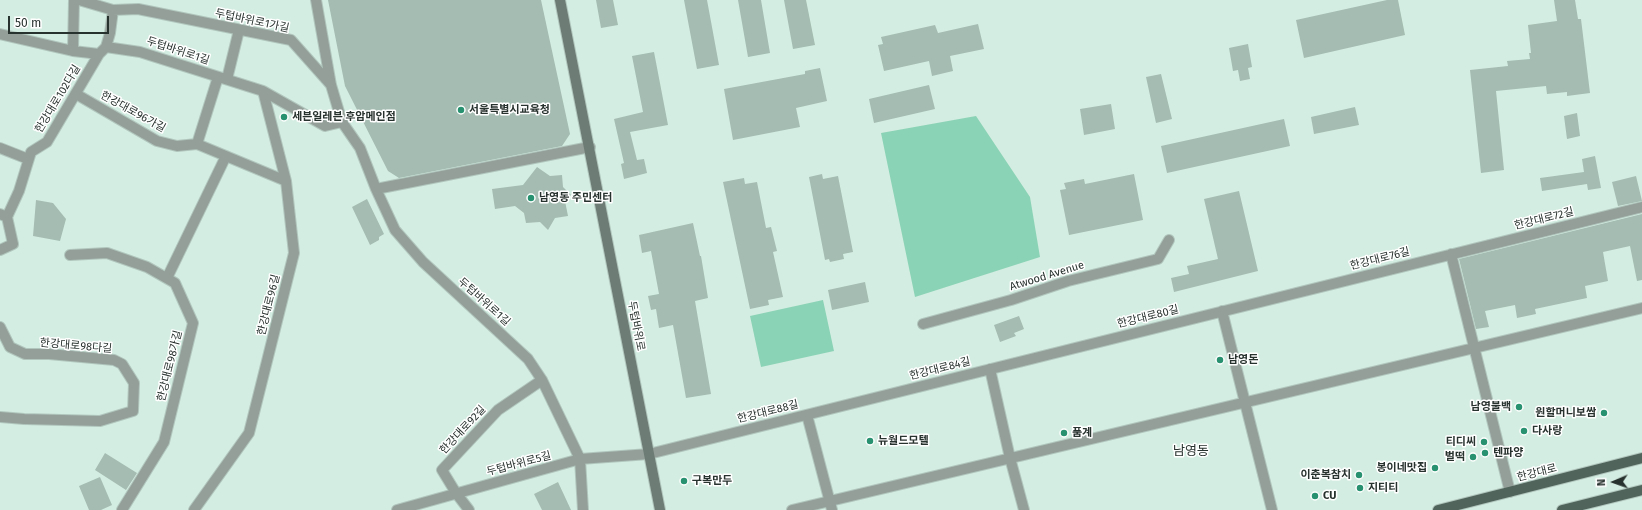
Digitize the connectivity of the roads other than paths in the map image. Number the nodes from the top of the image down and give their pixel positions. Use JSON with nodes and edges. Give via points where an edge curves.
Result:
{"nodes":[{"id":1,"x":74,"y":0,"type":"edge"},
{"id":2,"x":79,"y":0,"type":"edge"},
{"id":3,"x":316,"y":0,"type":"edge"},
{"id":4,"x":560,"y":0,"type":"edge"},
{"id":5,"x":113,"y":10,"type":"junction"},
{"id":6,"x":239,"y":30,"type":"junction"},
{"id":7,"x":0,"y":34,"type":"edge"},
{"id":8,"x":73,"y":51,"type":"junction"},
{"id":9,"x":102,"y":51,"type":"junction"},
{"id":10,"x":222,"y":78,"type":"junction"},
{"id":11,"x":331,"y":86,"type":"junction"},
{"id":12,"x":263,"y":90,"type":"junction"},
{"id":13,"x":76,"y":94,"type":"junction"},
{"id":14,"x":342,"y":122,"type":"junction"},
{"id":15,"x":197,"y":144,"type":"junction"},
{"id":16,"x":590,"y":147,"type":"junction"},
{"id":17,"x":0,"y":148,"type":"edge"},
{"id":18,"x":226,"y":156,"type":"junction"},
{"id":19,"x":28,"y":160,"type":"junction"},
{"id":20,"x":286,"y":181,"type":"junction"},
{"id":21,"x":376,"y":189,"type":"junction"},
{"id":22,"x":1642,"y":206,"type":"edge"},
{"id":23,"x":3,"y":215,"type":"edge"},
{"id":24,"x":1169,"y":240,"type":"dead end"},
{"id":25,"x":0,"y":250,"type":"edge"},
{"id":26,"x":1451,"y":254,"type":"junction"},
{"id":27,"x":70,"y":255,"type":"dead end"},
{"id":28,"x":167,"y":278,"type":"junction"},
{"id":29,"x":1642,"y":308,"type":"edge"},
{"id":30,"x":1222,"y":311,"type":"junction"},
{"id":31,"x":923,"y":324,"type":"dead end"},
{"id":32,"x":0,"y":327,"type":"edge"},
{"id":33,"x":1475,"y":348,"type":"junction"},
{"id":34,"x":990,"y":369,"type":"junction"},
{"id":35,"x":542,"y":380,"type":"junction"},
{"id":36,"x":1245,"y":402,"type":"junction"},
{"id":37,"x":807,"y":415,"type":"junction"},
{"id":38,"x":0,"y":417,"type":"edge"},
{"id":39,"x":649,"y":454,"type":"junction"},
{"id":40,"x":1010,"y":458,"type":"junction"},
{"id":41,"x":1642,"y":458,"type":"edge"},
{"id":42,"x":580,"y":459,"type":"junction"},
{"id":43,"x":1642,"y":490,"type":"edge"},
{"id":44,"x":1510,"y":492,"type":"junction"},
{"id":45,"x":456,"y":493,"type":"junction"},
{"id":46,"x":830,"y":506,"type":"edge"},
{"id":47,"x":122,"y":510,"type":"edge"},
{"id":48,"x":194,"y":510,"type":"edge"},
{"id":49,"x":397,"y":510,"type":"edge"},
{"id":50,"x":469,"y":510,"type":"edge"},
{"id":51,"x":583,"y":510,"type":"edge"},
{"id":52,"x":660,"y":510,"type":"edge"},
{"id":53,"x":792,"y":510,"type":"edge"},
{"id":54,"x":1024,"y":510,"type":"edge"},
{"id":55,"x":1272,"y":510,"type":"edge"},
{"id":56,"x":1438,"y":510,"type":"edge"},
{"id":57,"x":1562,"y":510,"type":"edge"}],
"edges":[{"from":1,"to":8,"type":"street"},
{"from":2,"to":5,"type":"street","name":"두텁바위로1가길"},
{"from":3,"to":11,"type":"street","name":"두텁바위로1길"},
{"from":4,"to":16,"type":"main road","name":"두텁바위로"},
{"from":5,"to":6,"type":"street","name":"두텁바위로1가길","via":[[138,9]]},
{"from":5,"to":9,"type":"street","name":"한강대로102다길","via":[[110,33]]},
{"from":6,"to":10,"type":"street"},
{"from":6,"to":11,"type":"street","name":"두텁바위로1가길","via":[[291,40]]},
{"from":7,"to":8,"type":"street","name":"두텁바위로1길"},
{"from":8,"to":9,"type":"street","name":"두텁바위로1길"},
{"from":9,"to":10,"type":"street","name":"두텁바위로1길","via":[[140,52]]},
{"from":9,"to":13,"type":"street","name":"한강대로102다길"},
{"from":10,"to":12,"type":"street","name":"두텁바위로1길"},
{"from":10,"to":15,"type":"street"},
{"from":11,"to":14,"type":"street","name":"두텁바위로1길"},
{"from":12,"to":14,"type":"street","name":"두텁바위로1길","via":[[325,126]]},
{"from":12,"to":20,"type":"street","name":"한강대로96길"},
{"from":13,"to":15,"type":"street","name":"한강대로96가길","via":[[157,141],[176,146]]},
{"from":13,"to":19,"type":"street","name":"한강대로102다길","via":[[47,142],[32,152]]},
{"from":14,"to":21,"type":"street","name":"두텁바위로1길","via":[[360,148]]},
{"from":15,"to":18,"type":"street","name":"한강대로96가길"},
{"from":16,"to":21,"type":"street"},
{"from":16,"to":39,"type":"main road","name":"두텁바위로"},
{"from":17,"to":19,"type":"street"},
{"from":18,"to":20,"type":"street","name":"한강대로96가길"},
{"from":18,"to":28,"type":"street"},
{"from":19,"to":23,"type":"street","name":"한강대로102다길","via":[[19,191]]},
{"from":20,"to":48,"type":"street","name":"한강대로96길","via":[[294,254],[249,434]]},
{"from":21,"to":35,"type":"street","name":"두텁바위로1길","via":[[395,230],[423,262],[527,357]]},
{"from":22,"to":26,"type":"street","name":"한강대로72길"},
{"from":23,"to":25,"type":"street","name":"한강대로102다길","via":[[13,244]]},
{"from":24,"to":31,"type":"street","name":"Atwood Avenue","via":[[1158,259],[1068,281],[1011,300]]},
{"from":26,"to":30,"type":"street","name":"한강대로76길"},
{"from":26,"to":33,"type":"street"},
{"from":27,"to":28,"type":"street","name":"한강대로98가길","via":[[107,253],[146,267]]},
{"from":28,"to":47,"type":"street","name":"한강대로98가길","via":[[175,283],[193,323],[164,442]]},
{"from":29,"to":33,"type":"street"},
{"from":30,"to":34,"type":"street","name":"한강대로80길"},
{"from":30,"to":36,"type":"street"},
{"from":32,"to":38,"type":"street","name":"한강대로98다길","via":[[10,347],[25,354],[114,360],[122,364],[134,383],[133,411],[100,421]]},
{"from":33,"to":36,"type":"street"},
{"from":33,"to":44,"type":"street"},
{"from":34,"to":37,"type":"street","name":"한강대로84길"},
{"from":34,"to":40,"type":"street"},
{"from":35,"to":42,"type":"street","name":"두텁바위로1길"},
{"from":35,"to":45,"type":"street","name":"한강대로92길","via":[[498,410],[442,470]]},
{"from":36,"to":40,"type":"street"},
{"from":36,"to":55,"type":"street"},
{"from":37,"to":39,"type":"street","name":"한강대로88길"},
{"from":37,"to":46,"type":"street","name":"한강대로88길"},
{"from":39,"to":42,"type":"street","name":"두텁바위로5길"},
{"from":39,"to":52,"type":"main road","name":"두텁바위로"},
{"from":40,"to":46,"type":"street"},
{"from":40,"to":54,"type":"street"},
{"from":41,"to":44,"type":"main road","name":"한강대로"},
{"from":42,"to":45,"type":"street","name":"두텁바위로5길"},
{"from":42,"to":51,"type":"street","name":"두텁바위로1길"},
{"from":43,"to":57,"type":"main road"},
{"from":44,"to":56,"type":"main road","name":"한강대로"},
{"from":45,"to":49,"type":"street","name":"두텁바위로5길"},
{"from":45,"to":50,"type":"street","name":"한강대로92길"},
{"from":46,"to":53,"type":"street"}]}
